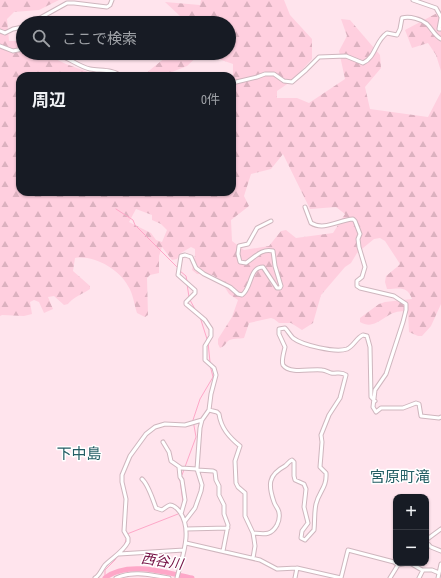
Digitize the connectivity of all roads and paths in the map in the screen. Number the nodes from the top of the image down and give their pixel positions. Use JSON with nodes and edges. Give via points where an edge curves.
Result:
{"nodes":[{"id":1,"x":112,"y":0,"type":"edge"},
{"id":2,"x":413,"y":0,"type":"edge"},
{"id":3,"x":44,"y":16,"type":"edge"},
{"id":4,"x":441,"y":18,"type":"edge"},
{"id":5,"x":16,"y":28,"type":"edge"},
{"id":6,"x":441,"y":29,"type":"edge"},
{"id":7,"x":0,"y":31,"type":"edge"},
{"id":8,"x":441,"y":39,"type":"edge"},
{"id":9,"x":1,"y":47,"type":"edge"},
{"id":10,"x":16,"y":50,"type":"edge"},
{"id":11,"x":69,"y":60,"type":"edge"},
{"id":12,"x":114,"y":72,"type":"edge"},
{"id":13,"x":236,"y":82,"type":"edge"},
{"id":14,"x":305,"y":207,"type":"dead end"},
{"id":15,"x":270,"y":221,"type":"dead end"},
{"id":16,"x":375,"y":401,"type":"junction"},
{"id":17,"x":209,"y":410,"type":"junction"},
{"id":18,"x":441,"y":417,"type":"edge"},
{"id":19,"x":202,"y":420,"type":"junction"},
{"id":20,"x":163,"y":442,"type":"dead end"},
{"id":21,"x":179,"y":467,"type":"junction"},
{"id":22,"x":197,"y":469,"type":"junction"},
{"id":23,"x":142,"y":479,"type":"dead end"},
{"id":24,"x":181,"y":514,"type":"junction"},
{"id":25,"x":185,"y":521,"type":"junction"},
{"id":26,"x":228,"y":528,"type":"junction"},
{"id":27,"x":186,"y":529,"type":"junction"},
{"id":28,"x":441,"y":529,"type":"edge"},
{"id":29,"x":253,"y":533,"type":"junction"},
{"id":30,"x":429,"y":539,"type":"edge"},
{"id":31,"x":186,"y":543,"type":"junction"},
{"id":32,"x":429,"y":545,"type":"edge"},
{"id":33,"x":184,"y":550,"type":"junction"},
{"id":34,"x":223,"y":551,"type":"junction"},
{"id":35,"x":441,"y":551,"type":"edge"},
{"id":36,"x":119,"y":554,"type":"junction"},
{"id":37,"x":253,"y":558,"type":"junction"},
{"id":38,"x":393,"y":562,"type":"edge"},
{"id":39,"x":441,"y":564,"type":"edge"},
{"id":40,"x":397,"y":566,"type":"edge"},
{"id":41,"x":414,"y":566,"type":"edge"},
{"id":42,"x":297,"y":568,"type":"junction"},
{"id":43,"x":422,"y":570,"type":"junction"},
{"id":44,"x":439,"y":573,"type":"junction"},
{"id":45,"x":101,"y":576,"type":"edge"},
{"id":46,"x":95,"y":578,"type":"edge"},
{"id":47,"x":116,"y":578,"type":"edge"},
{"id":48,"x":169,"y":578,"type":"edge"},
{"id":49,"x":177,"y":578,"type":"edge"},
{"id":50,"x":295,"y":578,"type":"edge"},
{"id":51,"x":341,"y":578,"type":"edge"},
{"id":52,"x":390,"y":578,"type":"edge"},
{"id":53,"x":419,"y":578,"type":"edge"},
{"id":54,"x":438,"y":578,"type":"edge"}],
"edges":[{"from":1,"to":3,"type":"street","via":[[107,7],[67,3]]},
{"from":2,"to":4,"type":"street","via":[[436,8]]},
{"from":4,"to":6,"type":"street"},
{"from":5,"to":7,"type":"street","via":[[5,33]]},
{"from":8,"to":13,"type":"street","via":[[424,22],[408,16],[402,18],[399,33],[387,33],[381,38],[371,58],[363,63],[346,56],[319,56],[292,82],[284,81],[274,74],[265,74]]},
{"from":9,"to":10,"type":"street"},
{"from":11,"to":12,"type":"street","via":[[88,69]]},
{"from":14,"to":16,"type":"street","via":[[311,223],[317,226],[353,219],[360,234],[359,247],[365,266],[358,286],[394,296],[406,304],[401,330],[386,374],[375,390]]},
{"from":15,"to":17,"type":"street","via":[[257,228],[248,244],[239,246],[238,254],[240,262],[246,263],[262,251],[273,251],[280,288],[277,288],[263,267],[260,267],[253,272],[246,292],[238,294],[196,268],[191,257],[181,256],[178,275],[195,290],[186,304],[205,320],[211,329],[211,336],[205,346],[205,360],[214,368],[216,375]]},
{"from":16,"to":18,"type":"street","via":[[373,407],[376,412],[381,408],[403,408],[416,403],[419,404],[421,416]]},
{"from":16,"to":29,"type":"street","via":[[371,397],[370,347],[367,336],[359,337],[347,349],[328,349],[308,345],[292,337],[285,328],[279,329],[285,347],[282,364],[288,369],[322,370],[346,375],[340,398],[329,415],[321,435],[320,467],[326,473],[327,482],[316,502],[314,530],[305,540],[300,538],[308,523],[304,507],[306,489],[304,484],[295,480],[292,460],[279,469],[270,483],[274,504],[280,514],[274,531],[269,534]]},
{"from":17,"to":19,"type":"street"},
{"from":17,"to":29,"type":"street","via":[[219,414],[226,434],[240,446],[235,461],[236,483],[246,493],[245,516]]},
{"from":19,"to":22,"type":"street"},
{"from":19,"to":36,"type":"street","via":[[185,425],[156,426],[133,451],[126,463],[122,480],[127,501],[124,531],[128,542]]},
{"from":20,"to":21,"type":"street","via":[[171,460]]},
{"from":21,"to":22,"type":"street"},
{"from":21,"to":24,"type":"street","via":[[185,498]]},
{"from":22,"to":25,"type":"street","via":[[202,486],[200,497]]},
{"from":22,"to":26,"type":"street","via":[[215,472]]},
{"from":23,"to":24,"type":"street","via":[[156,508],[162,510],[171,505]]},
{"from":24,"to":25,"type":"street"},
{"from":25,"to":27,"type":"street"},
{"from":26,"to":27,"type":"street"},
{"from":26,"to":34,"type":"street"},
{"from":27,"to":31,"type":"street"},
{"from":28,"to":30,"type":"street"},
{"from":29,"to":37,"type":"street"},
{"from":31,"to":33,"type":"street"},
{"from":31,"to":34,"type":"street"},
{"from":32,"to":35,"type":"street"},
{"from":33,"to":36,"type":"street"},
{"from":33,"to":49,"type":"street"},
{"from":34,"to":37,"type":"street"},
{"from":36,"to":45,"type":"street","via":[[105,566]]},
{"from":37,"to":42,"type":"street","via":[[277,569]]},
{"from":38,"to":51,"type":"street","via":[[348,550]]},
{"from":39,"to":44,"type":"street"},
{"from":40,"to":52,"type":"street"},
{"from":41,"to":43,"type":"street"},
{"from":42,"to":50,"type":"street"},
{"from":42,"to":51,"type":"street"},
{"from":43,"to":44,"type":"street"},
{"from":43,"to":53,"type":"street"},
{"from":44,"to":54,"type":"street"},
{"from":45,"to":46,"type":"street"},
{"from":47,"to":48,"type":"street","via":[[138,573]]}]}
